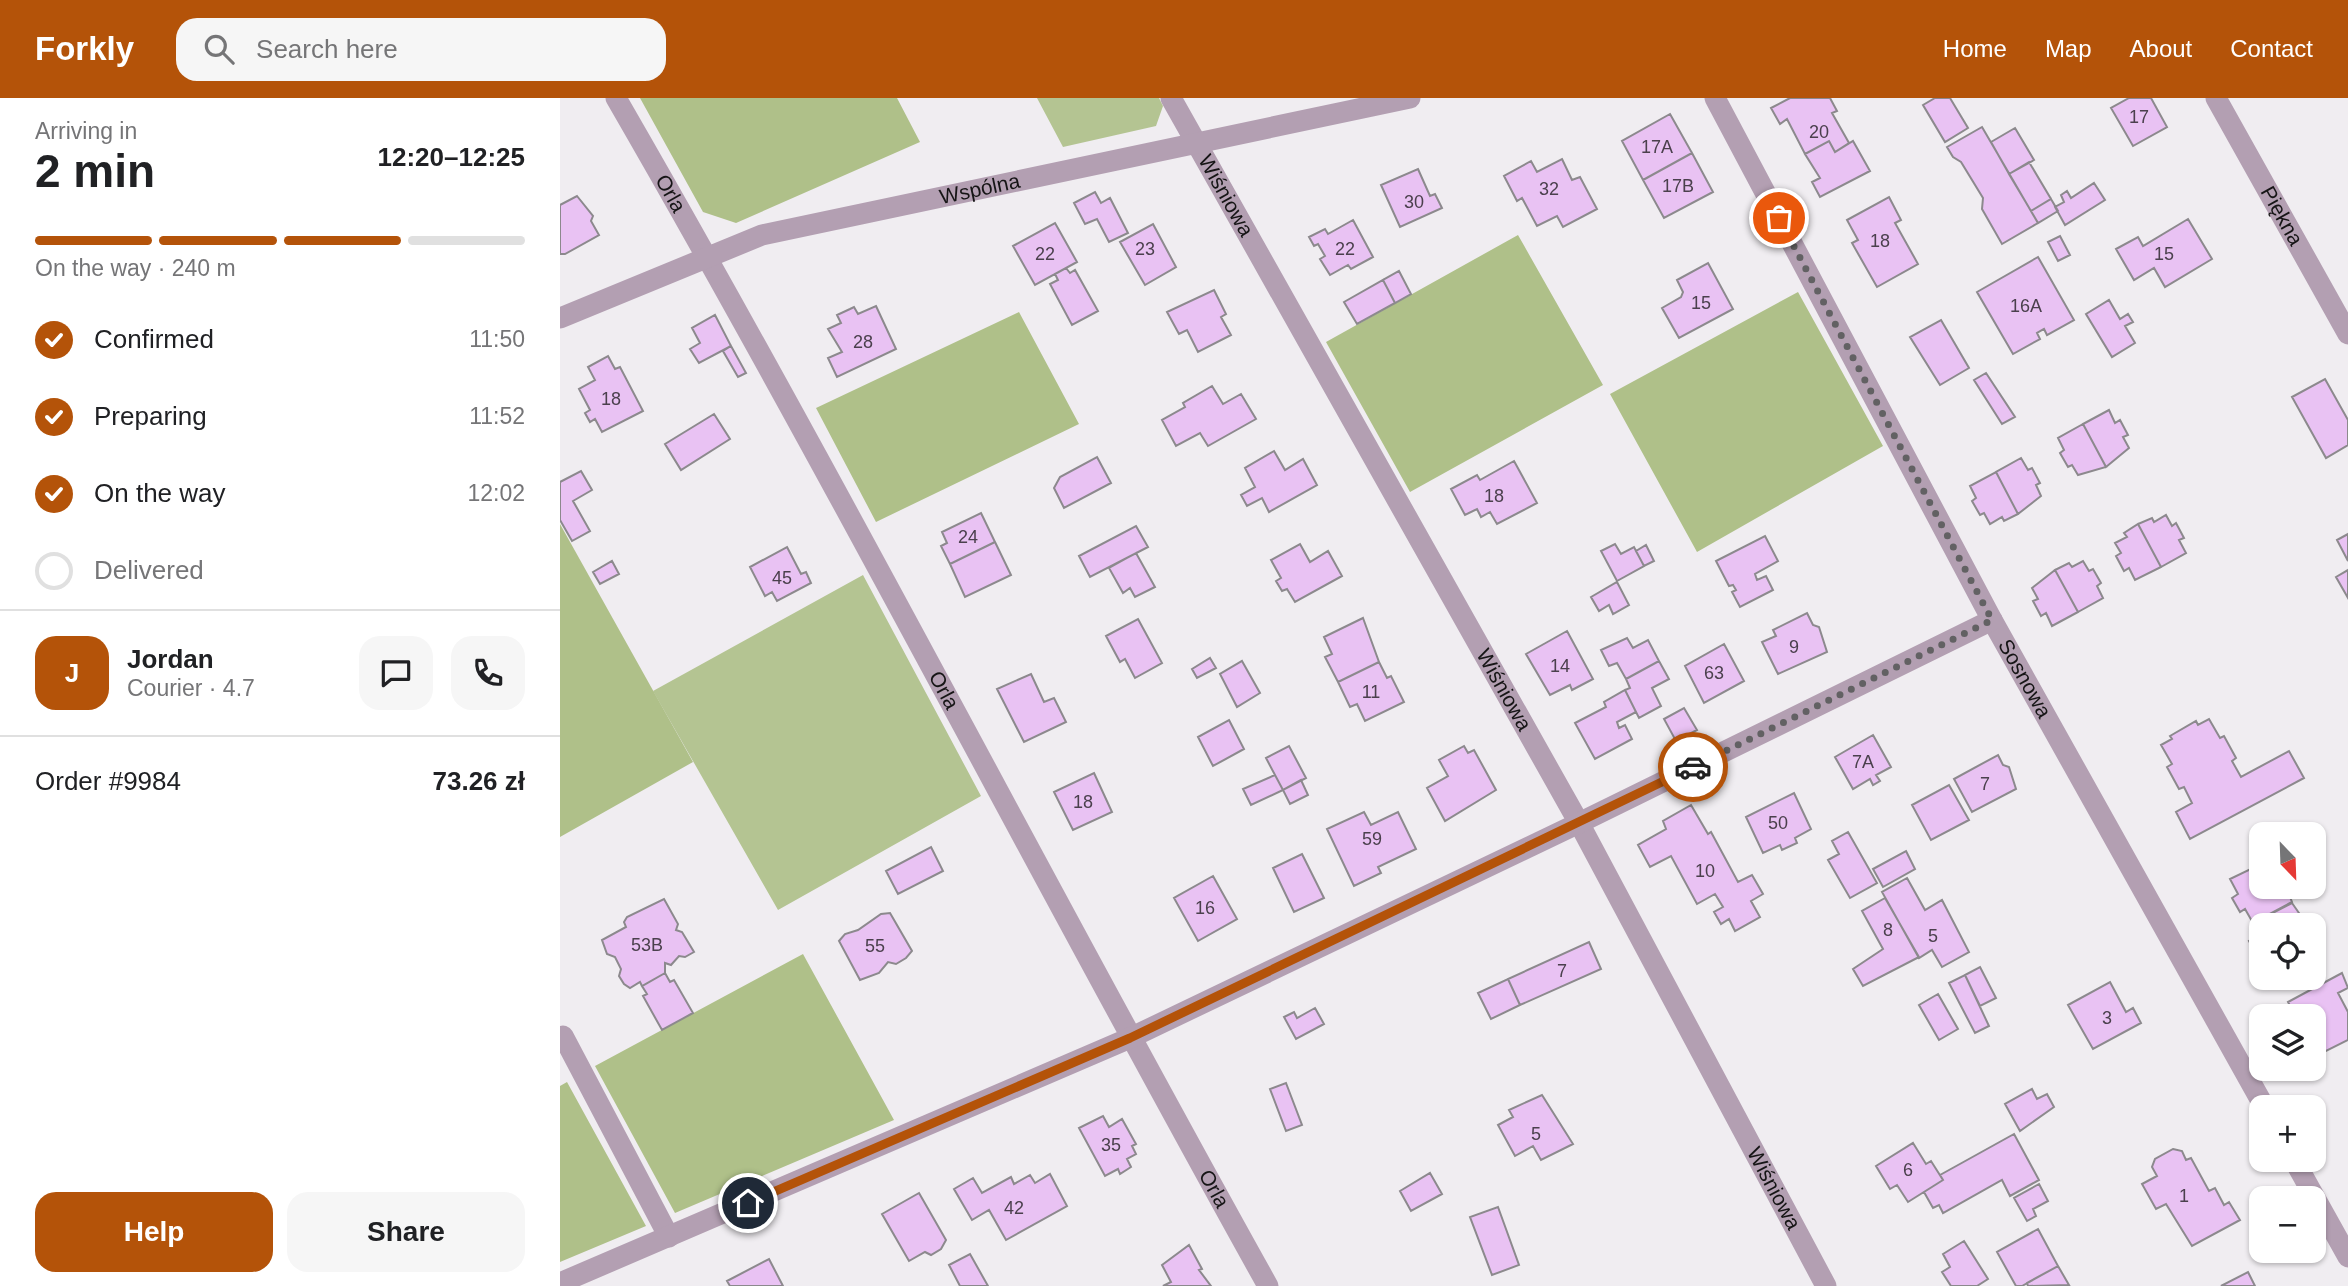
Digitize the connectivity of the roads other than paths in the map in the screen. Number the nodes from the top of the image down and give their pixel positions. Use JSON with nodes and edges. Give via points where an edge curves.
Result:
{"nodes":[{"id":1,"x":616,"y":98,"type":"edge"},
{"id":2,"x":1171,"y":98,"type":"edge"},
{"id":3,"x":1715,"y":98,"type":"edge"},
{"id":4,"x":2216,"y":98,"type":"edge"},
{"id":5,"x":1403,"y":99,"type":"edge"},
{"id":6,"x":1195,"y":141,"type":"junction"},
{"id":7,"x":707,"y":255,"type":"junction"},
{"id":8,"x":560,"y":318,"type":"edge"},
{"id":9,"x":2348,"y":334,"type":"edge"},
{"id":10,"x":1992,"y":620,"type":"junction"},
{"id":11,"x":1579,"y":823,"type":"junction"},
{"id":12,"x":563,"y":1036,"type":"dead end"},
{"id":13,"x":1130,"y":1038,"type":"junction"},
{"id":14,"x":2258,"y":1095,"type":"edge"},
{"id":15,"x":2301,"y":1172,"type":"edge"},
{"id":16,"x":669,"y":1237,"type":"junction"},
{"id":17,"x":2348,"y":1257,"type":"edge"},
{"id":18,"x":560,"y":1283,"type":"edge"},
{"id":19,"x":1268,"y":1286,"type":"edge"},
{"id":20,"x":1826,"y":1286,"type":"edge"}],
"edges":[{"from":1,"to":7,"type":"street","name":"Orla"},
{"from":2,"to":6,"type":"street","name":"Wiśniowa"},
{"from":3,"to":10,"type":"street","name":"Sosnowa"},
{"from":4,"to":9,"type":"street","name":"Piękna"},
{"from":5,"to":6,"type":"street","name":"Wspólna"},
{"from":6,"to":7,"type":"street","name":"Wspólna","via":[[762,235]]},
{"from":6,"to":11,"type":"street","name":"Wiśniowa"},
{"from":7,"to":8,"type":"street","name":"Wspólna"},
{"from":7,"to":13,"type":"street","name":"Orla"},
{"from":10,"to":11,"type":"street"},
{"from":10,"to":14,"type":"street","name":"Sosnowa"},
{"from":11,"to":13,"type":"street"},
{"from":11,"to":20,"type":"street","name":"Wiśniowa"},
{"from":12,"to":16,"type":"street"},
{"from":13,"to":16,"type":"street"},
{"from":13,"to":19,"type":"street","name":"Orla"},
{"from":15,"to":17,"type":"street"},
{"from":16,"to":18,"type":"street"}]}
